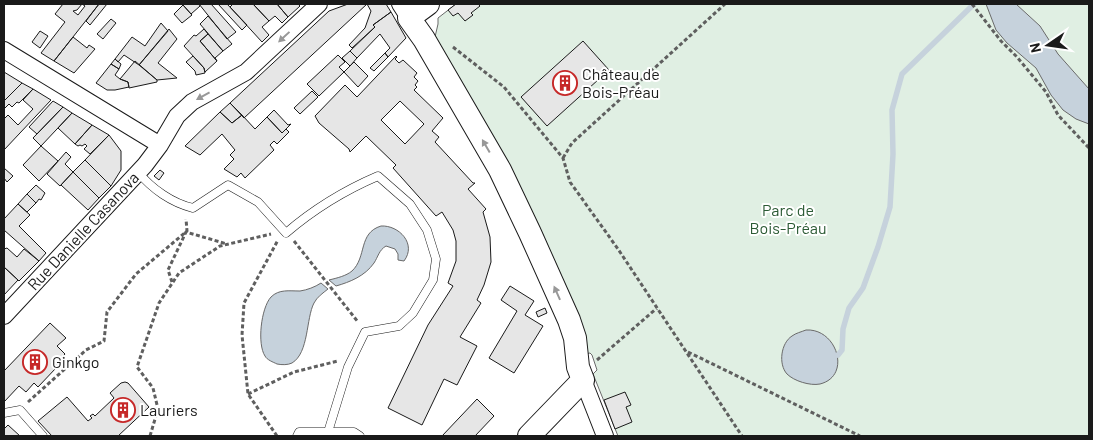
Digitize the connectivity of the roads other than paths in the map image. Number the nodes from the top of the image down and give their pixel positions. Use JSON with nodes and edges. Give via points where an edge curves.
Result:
{"nodes":[{"id":1,"x":319,"y":4,"type":"edge"},
{"id":2,"x":428,"y":4,"type":"edge"},
{"id":3,"x":404,"y":11,"type":"edge"},
{"id":4,"x":4,"y":50,"type":"edge"},
{"id":5,"x":160,"y":145,"type":"junction"},
{"id":6,"x":138,"y":172,"type":"junction"},
{"id":7,"x":4,"y":316,"type":"edge"},
{"id":8,"x":582,"y":380,"type":"junction"},
{"id":9,"x":4,"y":413,"type":"edge"},
{"id":10,"x":328,"y":432,"type":"junction"},
{"id":11,"x":43,"y":436,"type":"edge"},
{"id":12,"x":297,"y":436,"type":"edge"},
{"id":13,"x":360,"y":436,"type":"edge"},
{"id":14,"x":529,"y":436,"type":"edge"},
{"id":15,"x":605,"y":436,"type":"edge"}],
"edges":[{"from":1,"to":5,"type":"street","name":"Rue Danielle Casanova","one_way":true,"via":[[246,72],[192,102],[177,116]]},
{"from":2,"to":3,"type":"main road"},
{"from":8,"to":3,"type":"main road","one_way":true,"via":[[569,320],[500,170],[424,39]]},
{"from":4,"to":5,"type":"street"},
{"from":5,"to":6,"type":"street","name":"Rue Danielle Casanova"},
{"from":6,"to":7,"type":"street","name":"Rue Danielle Casanova"},
{"from":6,"to":10,"type":"lane","via":[[147,183],[177,204],[193,208],[228,185],[258,202],[284,233],[347,190],[378,176],[410,204],[427,230],[436,259],[433,280],[413,313],[399,326],[365,332],[352,358]]},
{"from":8,"to":14,"type":"main road"},
{"from":8,"to":15,"type":"street"},
{"from":9,"to":11,"type":"lane","via":[[20,410]]},
{"from":10,"to":12,"type":"lane","via":[[299,432]]},
{"from":10,"to":13,"type":"lane","via":[[354,432]]}]}
